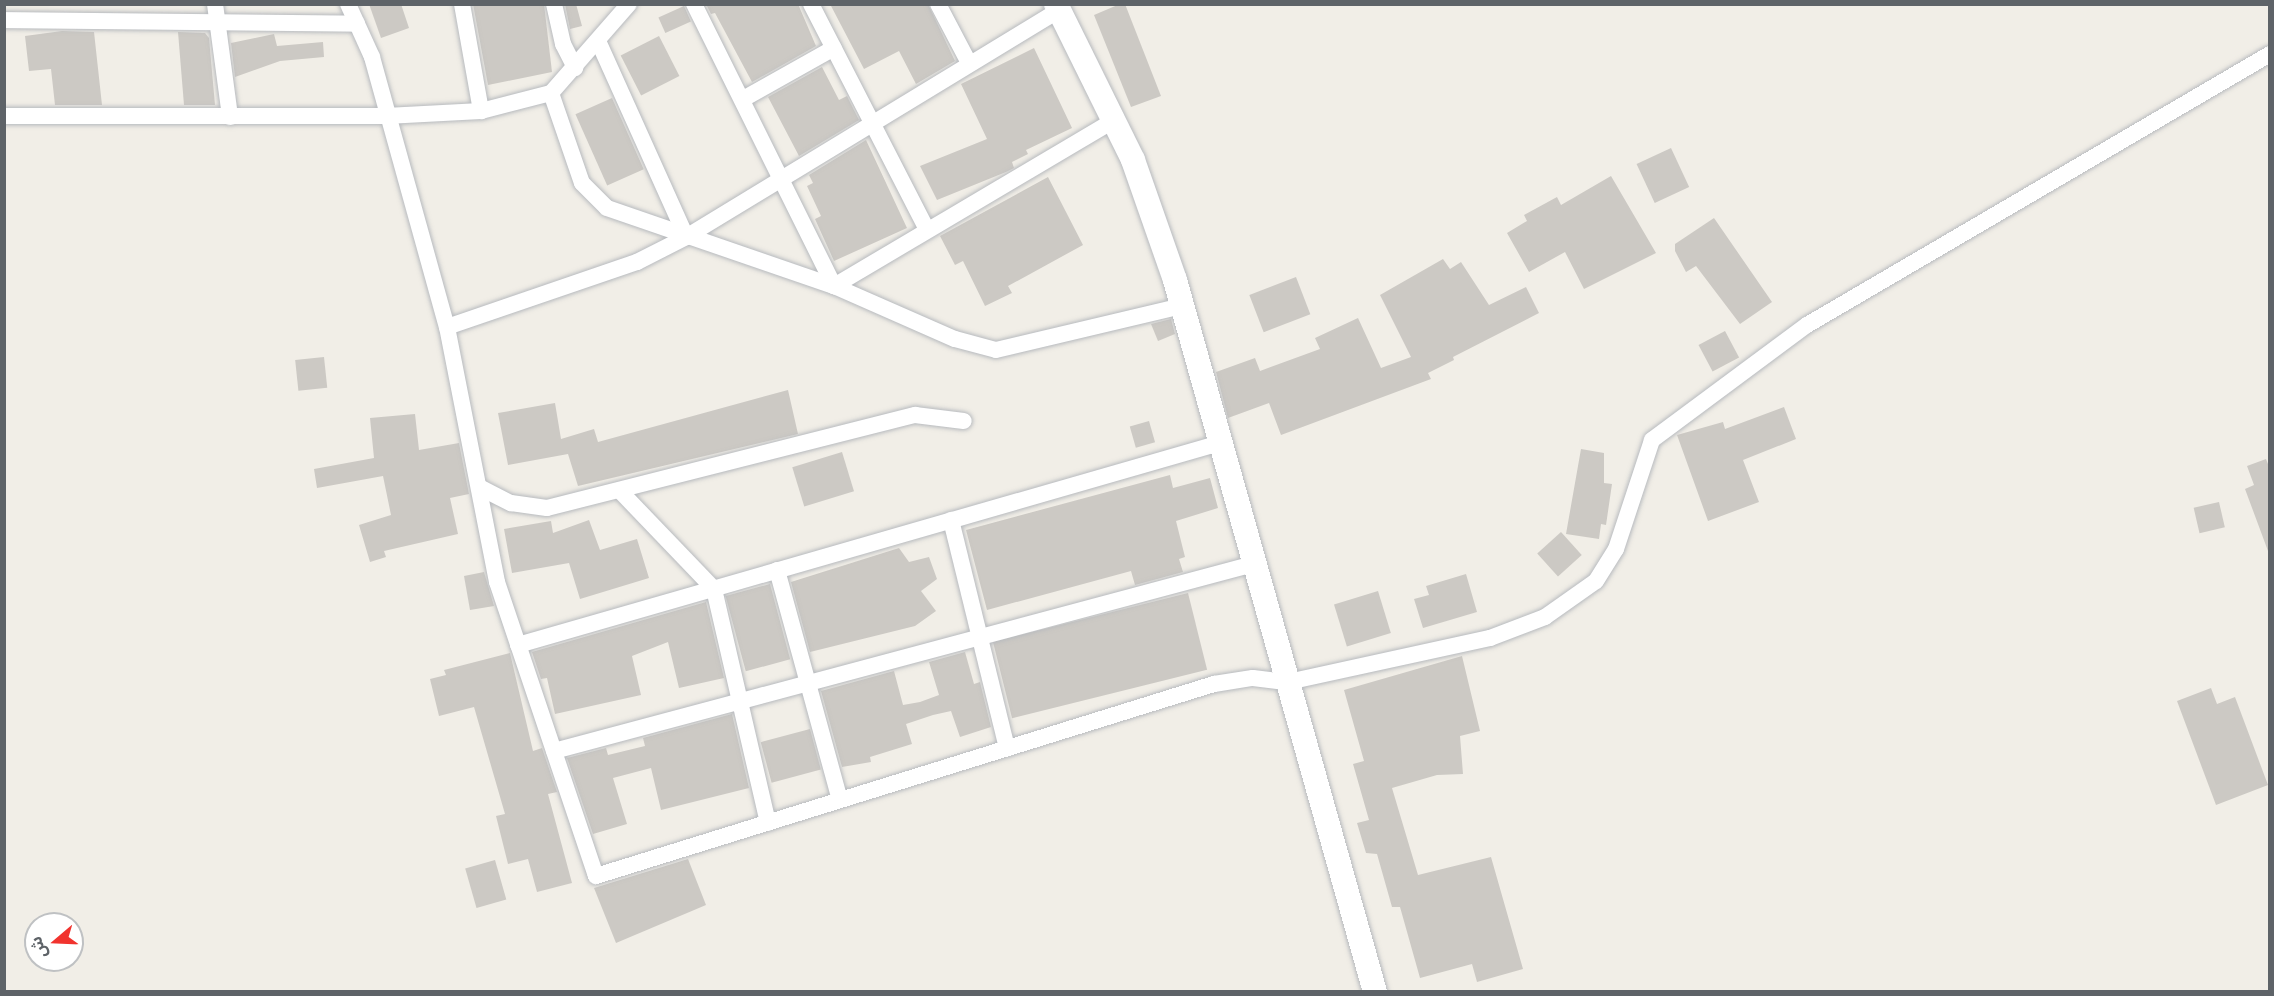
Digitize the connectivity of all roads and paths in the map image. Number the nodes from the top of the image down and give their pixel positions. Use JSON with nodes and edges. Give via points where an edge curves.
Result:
{"nodes":[{"id":1,"x":215,"y":4,"type":"edge"},
{"id":2,"x":348,"y":4,"type":"edge"},
{"id":3,"x":462,"y":4,"type":"edge"},
{"id":4,"x":554,"y":4,"type":"edge"},
{"id":5,"x":629,"y":4,"type":"edge"},
{"id":6,"x":694,"y":4,"type":"edge"},
{"id":7,"x":811,"y":4,"type":"edge"},
{"id":8,"x":938,"y":4,"type":"edge"},
{"id":9,"x":1057,"y":7,"type":"edge"},
{"id":10,"x":4,"y":20,"type":"edge"},
{"id":11,"x":220,"y":22,"type":"junction"},
{"id":12,"x":357,"y":24,"type":"junction"},
{"id":13,"x":599,"y":43,"type":"junction"},
{"id":14,"x":834,"y":48,"type":"junction"},
{"id":15,"x":2270,"y":54,"type":"edge"},
{"id":16,"x":969,"y":63,"type":"junction"},
{"id":17,"x":575,"y":68,"type":"junction"},
{"id":18,"x":551,"y":93,"type":"junction"},
{"id":19,"x":743,"y":99,"type":"junction"},
{"id":20,"x":481,"y":111,"type":"junction"},
{"id":21,"x":4,"y":116,"type":"edge"},
{"id":22,"x":386,"y":116,"type":"junction"},
{"id":23,"x":230,"y":117,"type":"junction"},
{"id":24,"x":1115,"y":120,"type":"junction"},
{"id":25,"x":872,"y":121,"type":"junction"},
{"id":26,"x":783,"y":174,"type":"junction"},
{"id":27,"x":926,"y":228,"type":"junction"},
{"id":28,"x":686,"y":237,"type":"junction"},
{"id":29,"x":834,"y":286,"type":"junction"},
{"id":30,"x":1182,"y":306,"type":"junction"},
{"id":31,"x":447,"y":327,"type":"junction"},
{"id":32,"x":964,"y":421,"type":"dead end"},
{"id":33,"x":1220,"y":443,"type":"junction"},
{"id":34,"x":479,"y":487,"type":"junction"},
{"id":35,"x":621,"y":492,"type":"junction"},
{"id":36,"x":951,"y":520,"type":"junction"},
{"id":37,"x":1254,"y":564,"type":"junction"},
{"id":38,"x":777,"y":570,"type":"junction"},
{"id":39,"x":714,"y":589,"type":"junction"},
{"id":40,"x":980,"y":637,"type":"junction"},
{"id":41,"x":518,"y":645,"type":"junction"},
{"id":42,"x":1288,"y":682,"type":"junction"},
{"id":43,"x":806,"y":684,"type":"junction"},
{"id":44,"x":740,"y":702,"type":"junction"},
{"id":45,"x":1007,"y":748,"type":"junction"},
{"id":46,"x":554,"y":751,"type":"junction"},
{"id":47,"x":840,"y":800,"type":"junction"},
{"id":48,"x":768,"y":823,"type":"junction"},
{"id":49,"x":1375,"y":992,"type":"edge"}],
"edges":[{"from":1,"to":11,"type":"street"},
{"from":2,"to":12,"type":"street"},
{"from":3,"to":20,"type":"street"},
{"from":4,"to":17,"type":"street","via":[[563,44]]},
{"from":5,"to":13,"type":"street"},
{"from":6,"to":19,"type":"street"},
{"from":7,"to":14,"type":"street"},
{"from":8,"to":16,"type":"street"},
{"from":9,"to":16,"type":"street"},
{"from":9,"to":24,"type":"main road"},
{"from":10,"to":11,"type":"street"},
{"from":11,"to":12,"type":"street"},
{"from":11,"to":23,"type":"street"},
{"from":12,"to":22,"type":"street","via":[[372,57]]},
{"from":13,"to":17,"type":"street"},
{"from":13,"to":28,"type":"street"},
{"from":14,"to":19,"type":"street"},
{"from":14,"to":25,"type":"street"},
{"from":15,"to":42,"type":"street","via":[[1807,324],[1695,406],[1652,440],[1616,549],[1596,581],[1545,617],[1490,638]]},
{"from":16,"to":25,"type":"street"},
{"from":17,"to":18,"type":"street"},
{"from":18,"to":20,"type":"street"},
{"from":18,"to":28,"type":"street","via":[[582,183],[592,197],[607,208]]},
{"from":19,"to":26,"type":"street"},
{"from":20,"to":22,"type":"street"},
{"from":21,"to":23,"type":"street"},
{"from":22,"to":23,"type":"street"},
{"from":22,"to":31,"type":"street"},
{"from":24,"to":27,"type":"street"},
{"from":24,"to":30,"type":"main road","via":[[1133,160]]},
{"from":25,"to":26,"type":"street"},
{"from":25,"to":27,"type":"street"},
{"from":26,"to":28,"type":"street"},
{"from":26,"to":29,"type":"street"},
{"from":27,"to":29,"type":"street"},
{"from":28,"to":29,"type":"street"},
{"from":28,"to":31,"type":"street","via":[[637,262]]},
{"from":29,"to":30,"type":"street","via":[[955,339],[996,350]]},
{"from":30,"to":33,"type":"main road"},
{"from":31,"to":34,"type":"street"},
{"from":32,"to":35,"type":"street","via":[[915,415]]},
{"from":33,"to":36,"type":"street"},
{"from":33,"to":37,"type":"main road"},
{"from":34,"to":35,"type":"street","via":[[511,503],[547,508]]},
{"from":34,"to":41,"type":"street","via":[[497,582]]},
{"from":35,"to":39,"type":"street"},
{"from":36,"to":38,"type":"street"},
{"from":36,"to":40,"type":"street"},
{"from":37,"to":40,"type":"street"},
{"from":37,"to":42,"type":"main road"},
{"from":38,"to":39,"type":"street"},
{"from":38,"to":43,"type":"street"},
{"from":39,"to":41,"type":"street"},
{"from":39,"to":44,"type":"street"},
{"from":40,"to":43,"type":"street"},
{"from":40,"to":45,"type":"street"},
{"from":41,"to":46,"type":"street"},
{"from":42,"to":45,"type":"street","via":[[1253,678],[1214,684]]},
{"from":42,"to":49,"type":"main road"},
{"from":43,"to":44,"type":"street"},
{"from":43,"to":47,"type":"street"},
{"from":44,"to":46,"type":"street"},
{"from":44,"to":48,"type":"street"},
{"from":45,"to":47,"type":"street"},
{"from":46,"to":48,"type":"street","via":[[596,876]]},
{"from":47,"to":48,"type":"street"}]}
